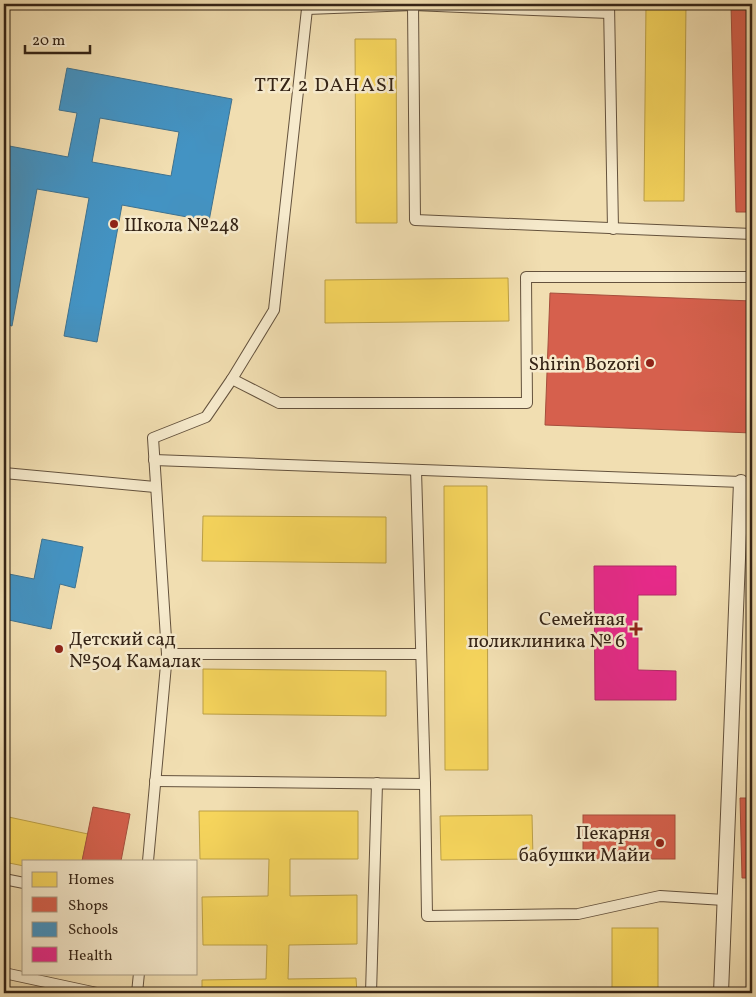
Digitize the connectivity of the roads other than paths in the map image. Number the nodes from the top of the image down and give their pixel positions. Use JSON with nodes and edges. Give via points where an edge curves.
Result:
{"nodes":[{"id":1,"x":413,"y":5,"type":"junction"},
{"id":2,"x":307,"y":6,"type":"edge"},
{"id":3,"x":609,"y":8,"type":"edge"},
{"id":4,"x":613,"y":229,"type":"junction"},
{"id":5,"x":752,"y":234,"type":"edge"},
{"id":6,"x":752,"y":277,"type":"edge"},
{"id":7,"x":232,"y":379,"type":"junction"},
{"id":8,"x":154,"y":460,"type":"junction"},
{"id":9,"x":416,"y":470,"type":"junction"},
{"id":10,"x":4,"y":473,"type":"edge"},
{"id":11,"x":741,"y":482,"type":"joint"},
{"id":12,"x":155,"y":486,"type":"junction"},
{"id":13,"x":167,"y":654,"type":"junction"},
{"id":14,"x":421,"y":654,"type":"junction"},
{"id":15,"x":155,"y":781,"type":"junction"},
{"id":16,"x":377,"y":783,"type":"junction"},
{"id":17,"x":425,"y":784,"type":"junction"},
{"id":18,"x":148,"y":860,"type":"edge"},
{"id":19,"x":4,"y":879,"type":"edge"},
{"id":20,"x":22,"y":883,"type":"edge"},
{"id":21,"x":724,"y":900,"type":"junction"},
{"id":22,"x":4,"y":973,"type":"edge"},
{"id":23,"x":139,"y":974,"type":"edge"},
{"id":24,"x":97,"y":993,"type":"edge"},
{"id":25,"x":137,"y":993,"type":"edge"},
{"id":26,"x":371,"y":993,"type":"edge"},
{"id":27,"x":721,"y":993,"type":"edge"}],
"edges":[{"from":1,"to":2,"type":"lane"},
{"from":1,"to":3,"type":"lane"},
{"from":1,"to":4,"type":"lane","via":[[415,220]]},
{"from":2,"to":7,"type":"lane","via":[[274,310]]},
{"from":3,"to":4,"type":"lane"},
{"from":4,"to":5,"type":"lane"},
{"from":6,"to":7,"type":"lane","via":[[526,277],[527,403],[279,403]]},
{"from":7,"to":8,"type":"lane","via":[[206,417],[153,438]]},
{"from":8,"to":9,"type":"lane"},
{"from":8,"to":12,"type":"lane"},
{"from":9,"to":11,"type":"lane"},
{"from":9,"to":14,"type":"lane"},
{"from":10,"to":12,"type":"lane"},
{"from":11,"to":21,"type":"street"},
{"from":12,"to":13,"type":"lane"},
{"from":13,"to":14,"type":"lane"},
{"from":13,"to":15,"type":"lane"},
{"from":14,"to":17,"type":"lane"},
{"from":15,"to":16,"type":"lane"},
{"from":15,"to":18,"type":"lane"},
{"from":16,"to":17,"type":"lane"},
{"from":16,"to":26,"type":"lane"},
{"from":17,"to":21,"type":"lane","via":[[427,916],[578,914],[660,896]]},
{"from":19,"to":20,"type":"lane"},
{"from":21,"to":27,"type":"street"},
{"from":22,"to":24,"type":"lane"},
{"from":23,"to":25,"type":"lane"}]}
